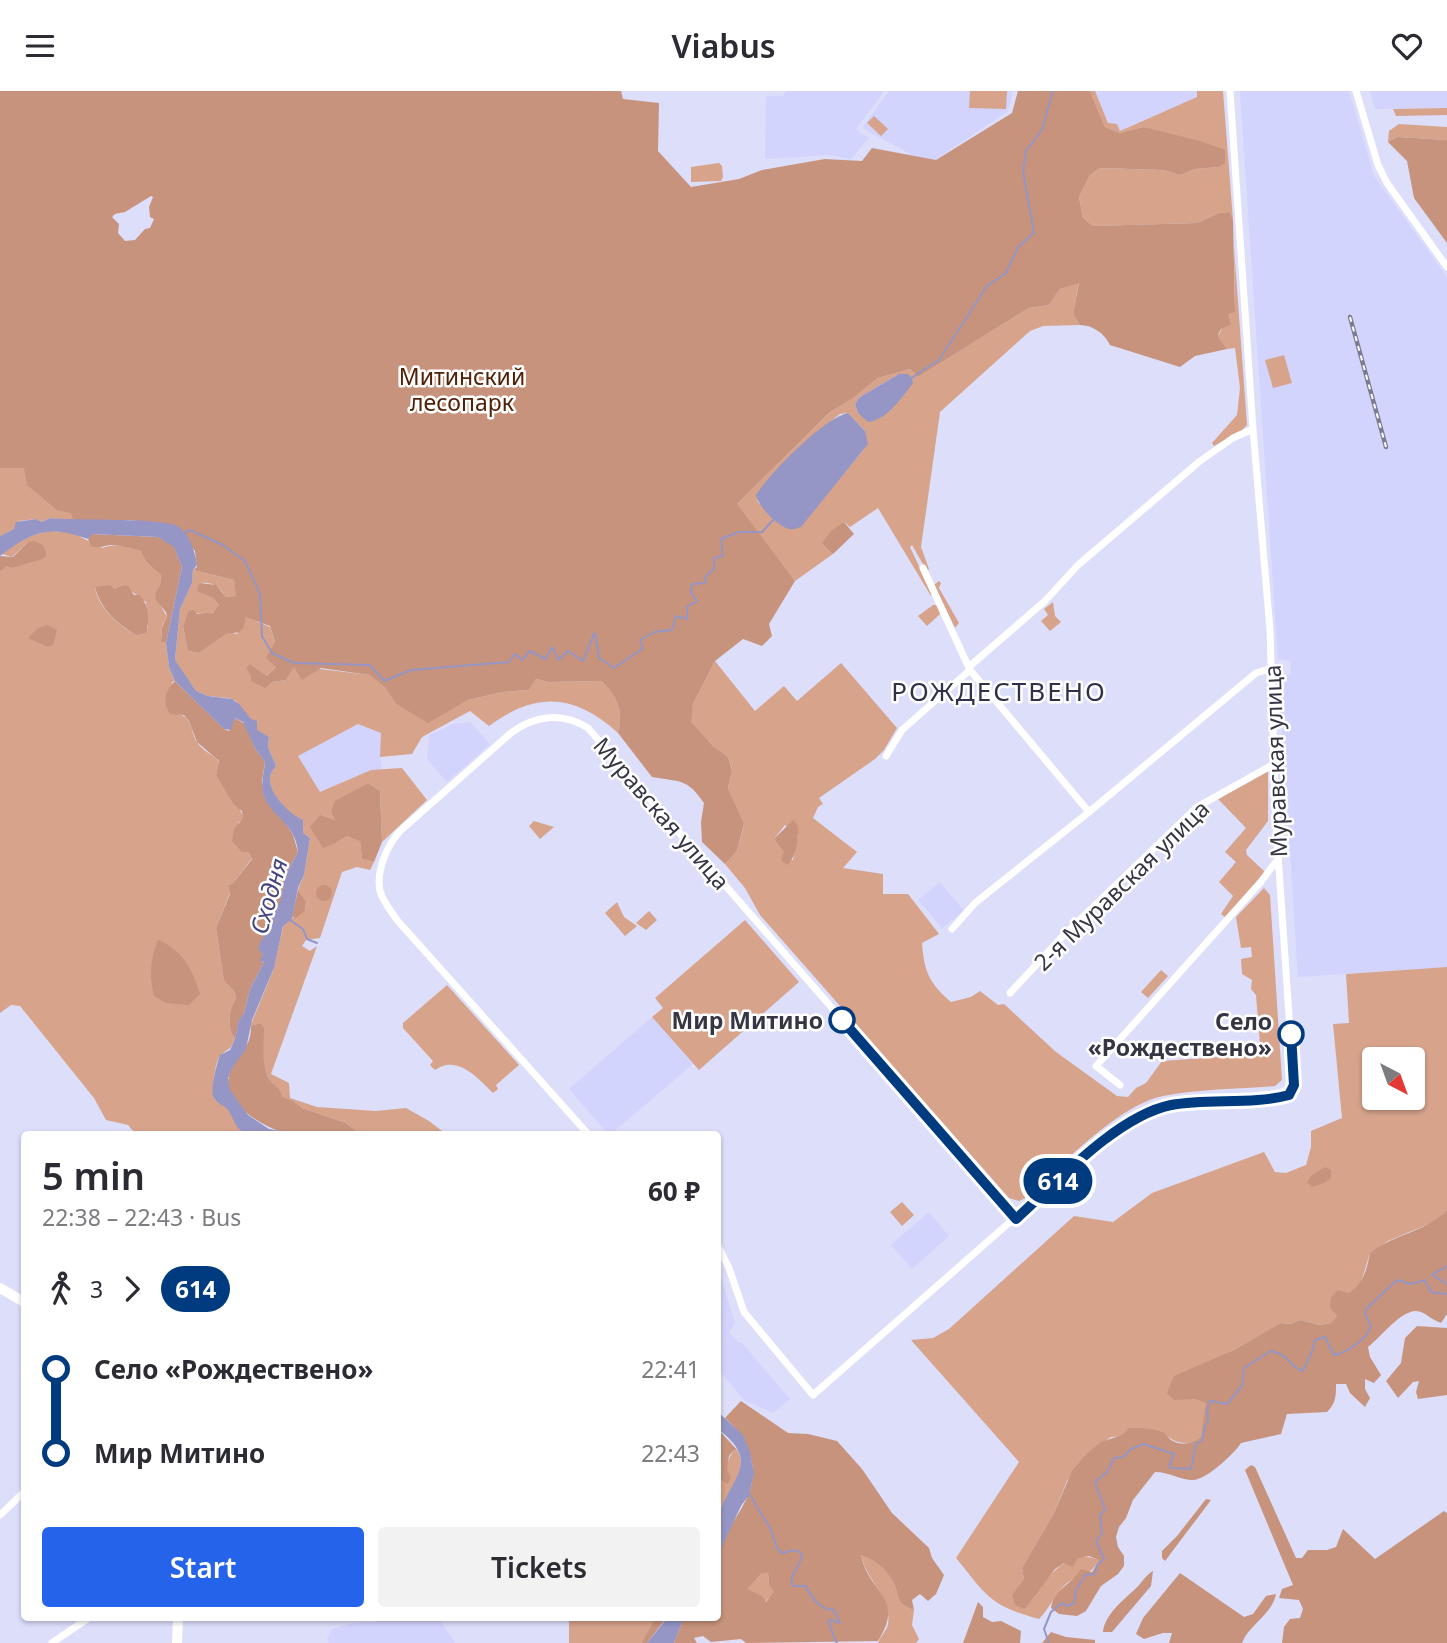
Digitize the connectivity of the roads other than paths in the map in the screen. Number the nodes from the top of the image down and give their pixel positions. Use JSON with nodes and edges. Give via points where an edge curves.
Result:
{"nodes":[{"id":1,"x":1230,"y":91,"type":"edge"},
{"id":2,"x":1356,"y":91,"type":"edge"},
{"id":3,"x":1447,"y":267,"type":"edge"},
{"id":4,"x":1253,"y":429,"type":"junction"},
{"id":5,"x":923,"y":568,"type":"dead end"},
{"id":6,"x":970,"y":668,"type":"junction"},
{"id":7,"x":1272,"y":668,"type":"junction"},
{"id":8,"x":886,"y":755,"type":"dead end"},
{"id":9,"x":1274,"y":764,"type":"junction"},
{"id":10,"x":1089,"y":812,"type":"junction"},
{"id":11,"x":1279,"y":857,"type":"junction"},
{"id":12,"x":952,"y":929,"type":"dead end"},
{"id":13,"x":1010,"y":993,"type":"dead end"},
{"id":14,"x":1120,"y":1085,"type":"dead end"},
{"id":15,"x":585,"y":1131,"type":"edge"},
{"id":16,"x":1016,"y":1219,"type":"junction"},
{"id":17,"x":721,"y":1252,"type":"edge"},
{"id":18,"x":0,"y":1288,"type":"edge"},
{"id":19,"x":21,"y":1300,"type":"edge"},
{"id":20,"x":21,"y":1495,"type":"edge"},
{"id":21,"x":0,"y":1515,"type":"edge"},
{"id":22,"x":84,"y":1621,"type":"edge"},
{"id":23,"x":178,"y":1621,"type":"edge"},
{"id":24,"x":52,"y":1643,"type":"edge"},
{"id":25,"x":177,"y":1643,"type":"edge"}],
"edges":[{"from":1,"to":4,"type":"street","name":"Муравская улица"},
{"from":2,"to":3,"type":"street","via":[[1387,183]]},
{"from":4,"to":6,"type":"street","via":[[1200,461],[1078,565]]},
{"from":4,"to":7,"type":"street","name":"Муравская улица"},
{"from":5,"to":6,"type":"street"},
{"from":6,"to":8,"type":"street","via":[[902,730]]},
{"from":6,"to":10,"type":"street"},
{"from":7,"to":9,"type":"street","name":"Муравская улица"},
{"from":7,"to":10,"type":"street","via":[[1256,673]]},
{"from":9,"to":11,"type":"street","name":"Муравская улица"},
{"from":9,"to":13,"type":"street","name":"2-я Муравская улица","via":[[1197,807]]},
{"from":10,"to":12,"type":"street","via":[[975,903]]},
{"from":11,"to":14,"type":"street","via":[[1096,1066]]},
{"from":11,"to":16,"type":"street","name":"Муравская улица","via":[[1292,1093],[1148,1112],[1109,1135]]},
{"from":15,"to":16,"type":"street","name":"Муравская улица","via":[[397,920],[380,892],[390,842],[401,829],[519,727],[541,718],[578,722],[597,738]]},
{"from":16,"to":17,"type":"street","via":[[813,1395],[744,1312]]},
{"from":18,"to":19,"type":"main road"},
{"from":20,"to":21,"type":"street"},
{"from":22,"to":24,"type":"street"},
{"from":23,"to":25,"type":"main road"}]}
